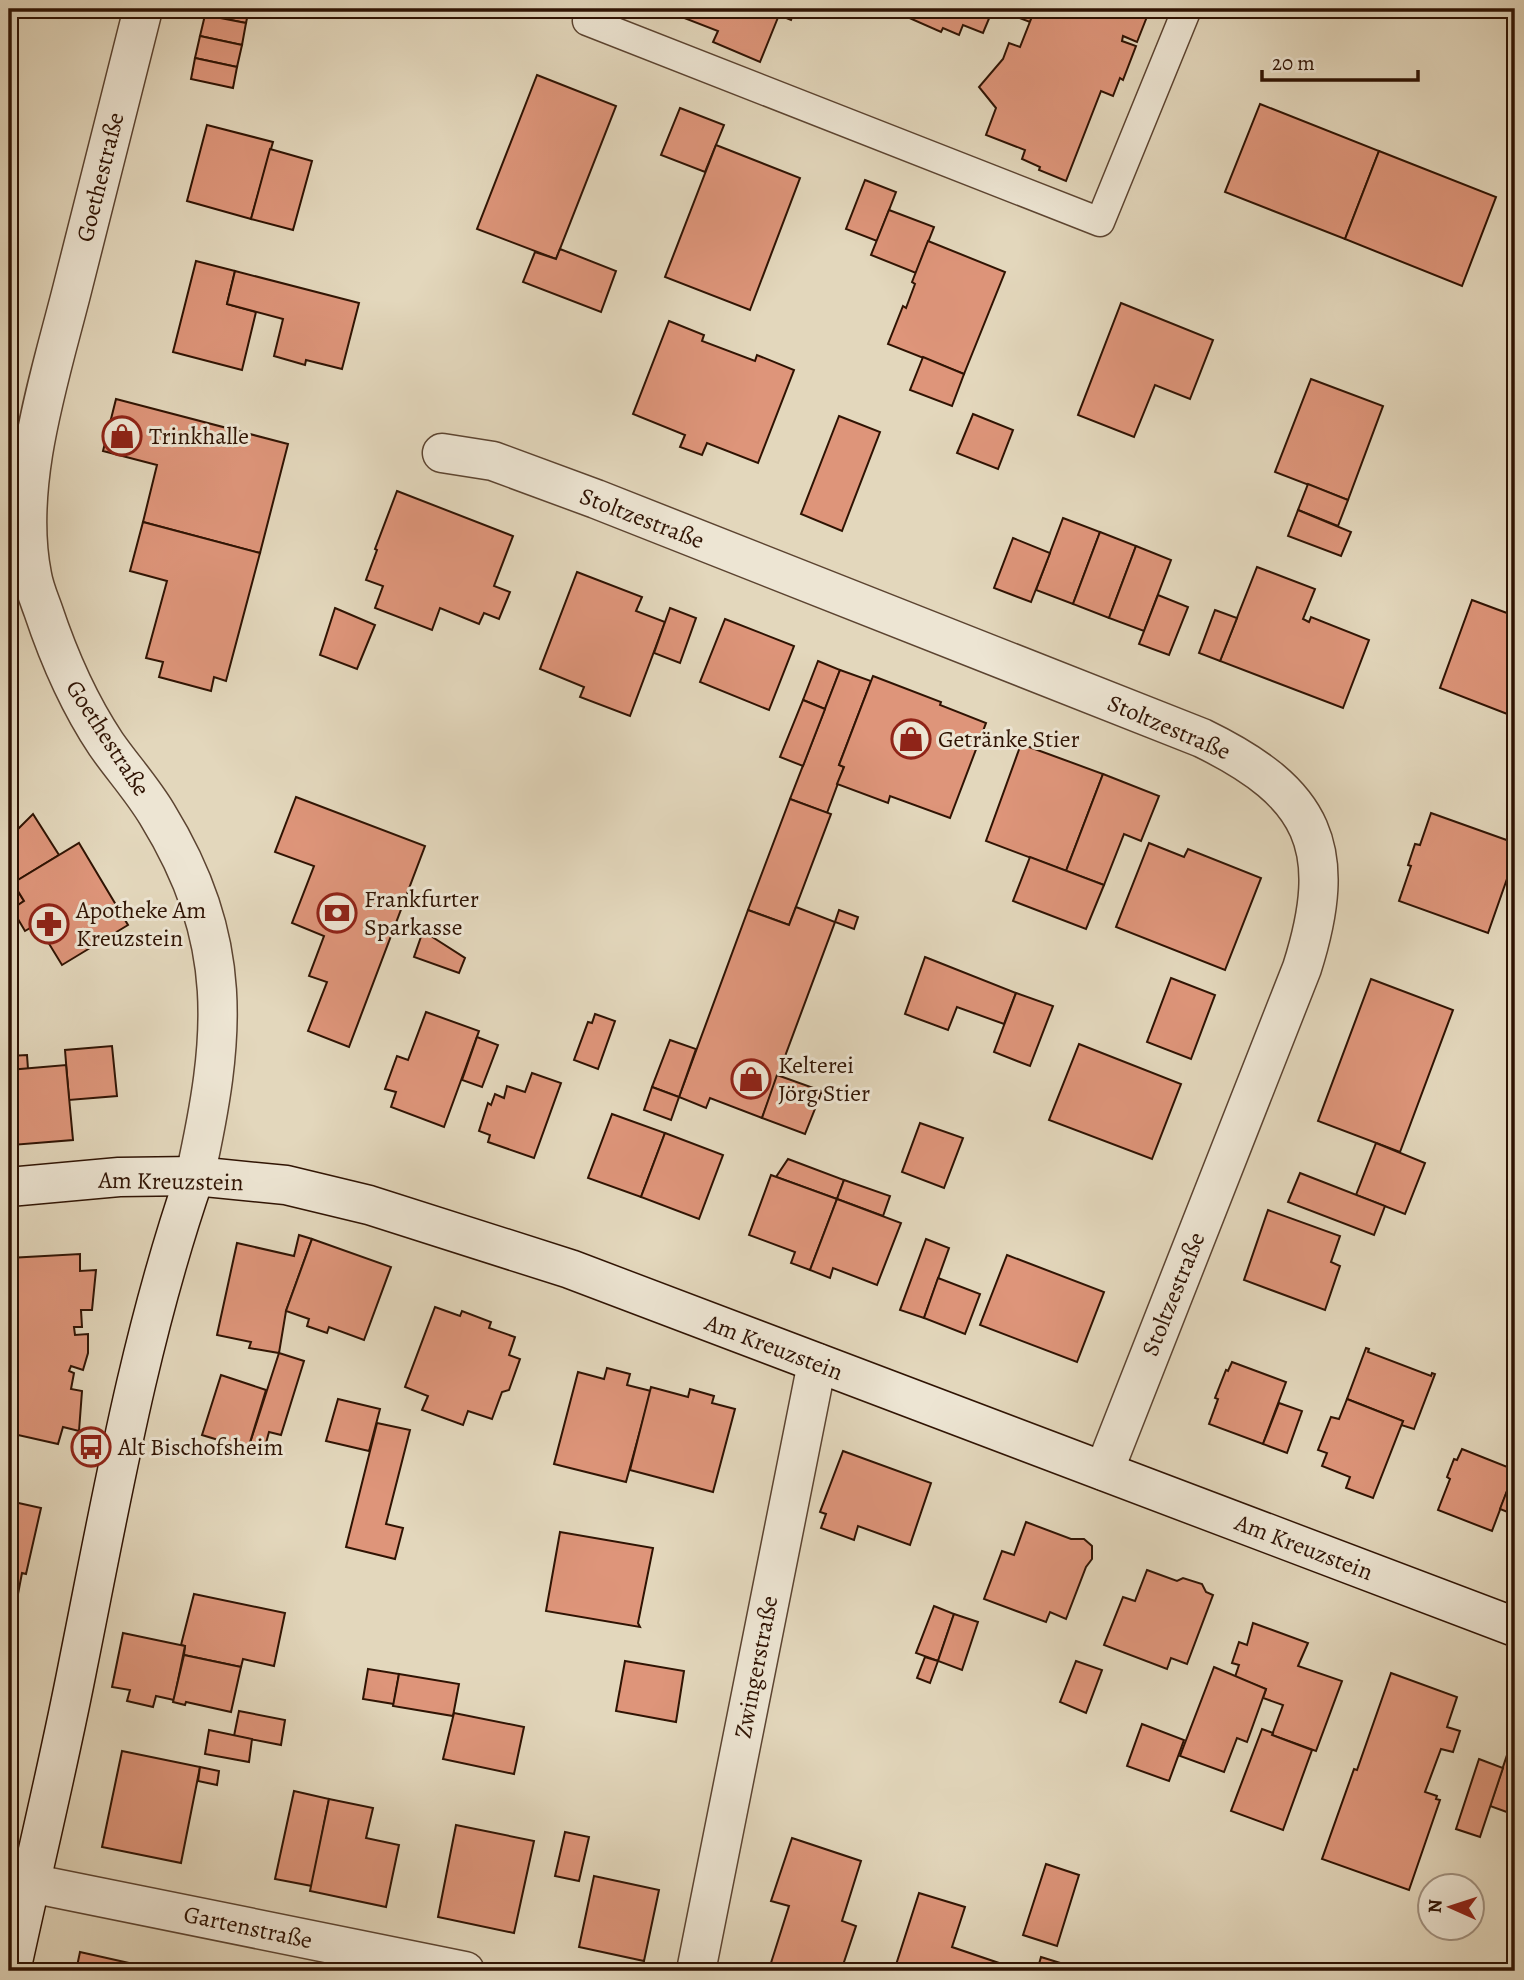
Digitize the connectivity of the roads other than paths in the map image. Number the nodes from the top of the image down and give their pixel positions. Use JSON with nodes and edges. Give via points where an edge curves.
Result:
{"nodes":[{"id":1,"x":143,"y":9,"type":"edge"},
{"id":2,"x":591,"y":9,"type":"edge"},
{"id":3,"x":1186,"y":9,"type":"edge"},
{"id":4,"x":442,"y":453,"type":"dead end"},
{"id":5,"x":20,"y":578,"type":"edge"},
{"id":6,"x":195,"y":1176,"type":"junction"},
{"id":7,"x":9,"y":1187,"type":"edge"},
{"id":8,"x":817,"y":1363,"type":"junction"},
{"id":9,"x":1104,"y":1471,"type":"junction"},
{"id":10,"x":1515,"y":1627,"type":"edge"},
{"id":11,"x":30,"y":1883,"type":"junction"},
{"id":12,"x":11,"y":1971,"type":"edge"},
{"id":13,"x":465,"y":1971,"type":"edge"},
{"id":14,"x":696,"y":1971,"type":"edge"}],
"edges":[{"from":1,"to":5,"type":"street","name":"Goethestraße","via":[[46,394],[29,483]]},
{"from":2,"to":3,"type":"lane","via":[[587,21],[1100,222]]},
{"from":4,"to":9,"type":"street","name":"Stoltzestraße","via":[[493,461],[596,499],[1202,738],[1239,756],[1295,803],[1314,843],[1318,864],[1312,938]]},
{"from":5,"to":6,"type":"street","name":"Goethestraße","via":[[84,708],[157,813],[183,862],[211,937],[219,1035],[209,1115]]},
{"from":6,"to":7,"type":"street","name":"Am Kreuzstein"},
{"from":6,"to":8,"type":"street","name":"Am Kreuzstein","via":[[286,1185],[466,1234]]},
{"from":6,"to":11,"type":"street","via":[[167,1257],[120,1453]]},
{"from":8,"to":9,"type":"street","name":"Am Kreuzstein"},
{"from":8,"to":14,"type":"street","name":"Zwingerstraße"},
{"from":9,"to":10,"type":"street","name":"Am Kreuzstein"},
{"from":11,"to":12,"type":"street"},
{"from":11,"to":13,"type":"street","name":"Gartenstraße"}]}
